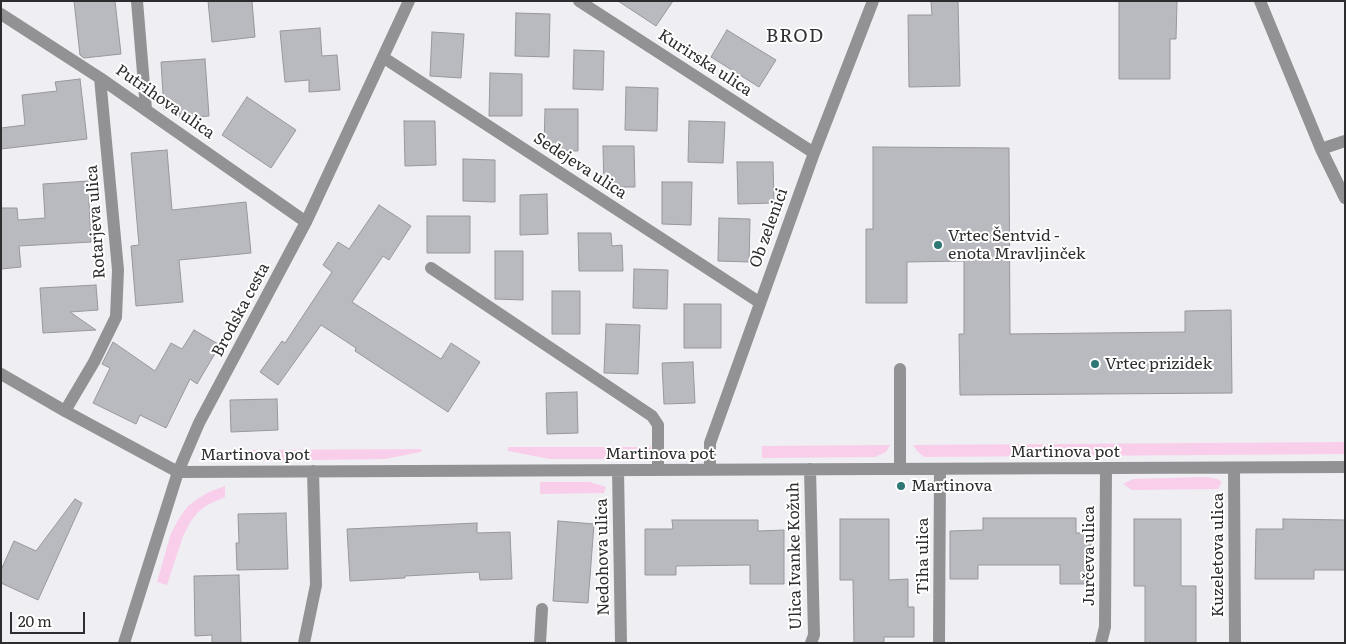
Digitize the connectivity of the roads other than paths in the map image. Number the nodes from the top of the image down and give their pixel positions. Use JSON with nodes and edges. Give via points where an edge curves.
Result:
{"nodes":[{"id":1,"x":137,"y":1,"type":"edge"},
{"id":2,"x":409,"y":1,"type":"edge"},
{"id":3,"x":579,"y":1,"type":"edge"},
{"id":4,"x":872,"y":1,"type":"edge"},
{"id":5,"x":1260,"y":1,"type":"edge"},
{"id":6,"x":1,"y":14,"type":"edge"},
{"id":7,"x":384,"y":58,"type":"junction"},
{"id":8,"x":100,"y":78,"type":"junction"},
{"id":9,"x":146,"y":109,"type":"junction"},
{"id":10,"x":1345,"y":141,"type":"edge"},
{"id":11,"x":1321,"y":149,"type":"junction"},
{"id":12,"x":814,"y":153,"type":"junction"},
{"id":13,"x":1345,"y":198,"type":"edge"},
{"id":14,"x":306,"y":222,"type":"junction"},
{"id":15,"x":431,"y":268,"type":"dead end"},
{"id":16,"x":759,"y":302,"type":"junction"},
{"id":17,"x":900,"y":369,"type":"dead end"},
{"id":18,"x":1,"y":374,"type":"edge"},
{"id":19,"x":64,"y":411,"type":"junction"},
{"id":20,"x":1345,"y":467,"type":"edge"},
{"id":21,"x":1106,"y":468,"type":"junction"},
{"id":22,"x":1234,"y":468,"type":"junction"},
{"id":23,"x":810,"y":469,"type":"junction"},
{"id":24,"x":900,"y":469,"type":"junction"},
{"id":25,"x":940,"y":469,"type":"junction"},
{"id":26,"x":618,"y":470,"type":"junction"},
{"id":27,"x":658,"y":470,"type":"junction"},
{"id":28,"x":710,"y":470,"type":"junction"},
{"id":29,"x":313,"y":471,"type":"junction"},
{"id":30,"x":178,"y":472,"type":"junction"},
{"id":31,"x":542,"y":609,"type":"dead end"},
{"id":32,"x":124,"y":643,"type":"edge"},
{"id":33,"x":304,"y":643,"type":"edge"},
{"id":34,"x":540,"y":643,"type":"edge"},
{"id":35,"x":621,"y":643,"type":"edge"},
{"id":36,"x":812,"y":643,"type":"edge"},
{"id":37,"x":939,"y":643,"type":"edge"},
{"id":38,"x":1101,"y":643,"type":"edge"},
{"id":39,"x":1235,"y":643,"type":"edge"}],
"edges":[{"from":1,"to":9,"type":"street"},
{"from":2,"to":7,"type":"street","name":"Brodska cesta"},
{"from":3,"to":12,"type":"street","name":"Kurirska ulica"},
{"from":4,"to":12,"type":"street","name":"Ob zelenici"},
{"from":5,"to":11,"type":"street"},
{"from":6,"to":8,"type":"street","name":"Putrihova ulica"},
{"from":7,"to":14,"type":"street","name":"Brodska cesta"},
{"from":7,"to":16,"type":"street","name":"Sedejeva ulica"},
{"from":8,"to":9,"type":"street","name":"Putrihova ulica"},
{"from":8,"to":19,"type":"street","name":"Rotarjeva ulica","via":[[118,270],[116,317],[94,362]]},
{"from":9,"to":14,"type":"street","name":"Putrihova ulica"},
{"from":10,"to":11,"type":"street"},
{"from":11,"to":13,"type":"street"},
{"from":12,"to":16,"type":"street","name":"Ob zelenici"},
{"from":14,"to":30,"type":"street","name":"Brodska cesta","via":[[199,423]]},
{"from":15,"to":27,"type":"street","via":[[652,416],[658,425]]},
{"from":16,"to":28,"type":"street","name":"Ob zelenici","via":[[710,444]]},
{"from":17,"to":24,"type":"street"},
{"from":18,"to":19,"type":"street","name":"Martinova pot"},
{"from":19,"to":30,"type":"street","name":"Martinova pot"},
{"from":20,"to":22,"type":"street","name":"Martinova pot"},
{"from":21,"to":22,"type":"street","name":"Martinova pot"},
{"from":21,"to":25,"type":"street","name":"Martinova pot"},
{"from":21,"to":38,"type":"street","name":"Jurčeva ulica","via":[[1105,627]]},
{"from":22,"to":39,"type":"street","name":"Kuzeletova ulica"},
{"from":23,"to":24,"type":"street","name":"Martinova pot"},
{"from":23,"to":28,"type":"street","name":"Martinova pot"},
{"from":23,"to":36,"type":"street","name":"Ulica Ivanke Kožuh"},
{"from":24,"to":25,"type":"street","name":"Martinova pot"},
{"from":25,"to":37,"type":"street","name":"Tiha ulica"},
{"from":26,"to":27,"type":"street","name":"Martinova pot"},
{"from":26,"to":29,"type":"street","name":"Martinova pot"},
{"from":26,"to":35,"type":"street","name":"Nedohova ulica"},
{"from":27,"to":28,"type":"street","name":"Martinova pot"},
{"from":29,"to":30,"type":"street","name":"Martinova pot"},
{"from":29,"to":33,"type":"street","via":[[316,585]]},
{"from":30,"to":32,"type":"street","name":"Brodska cesta"},
{"from":31,"to":34,"type":"street"}]}
